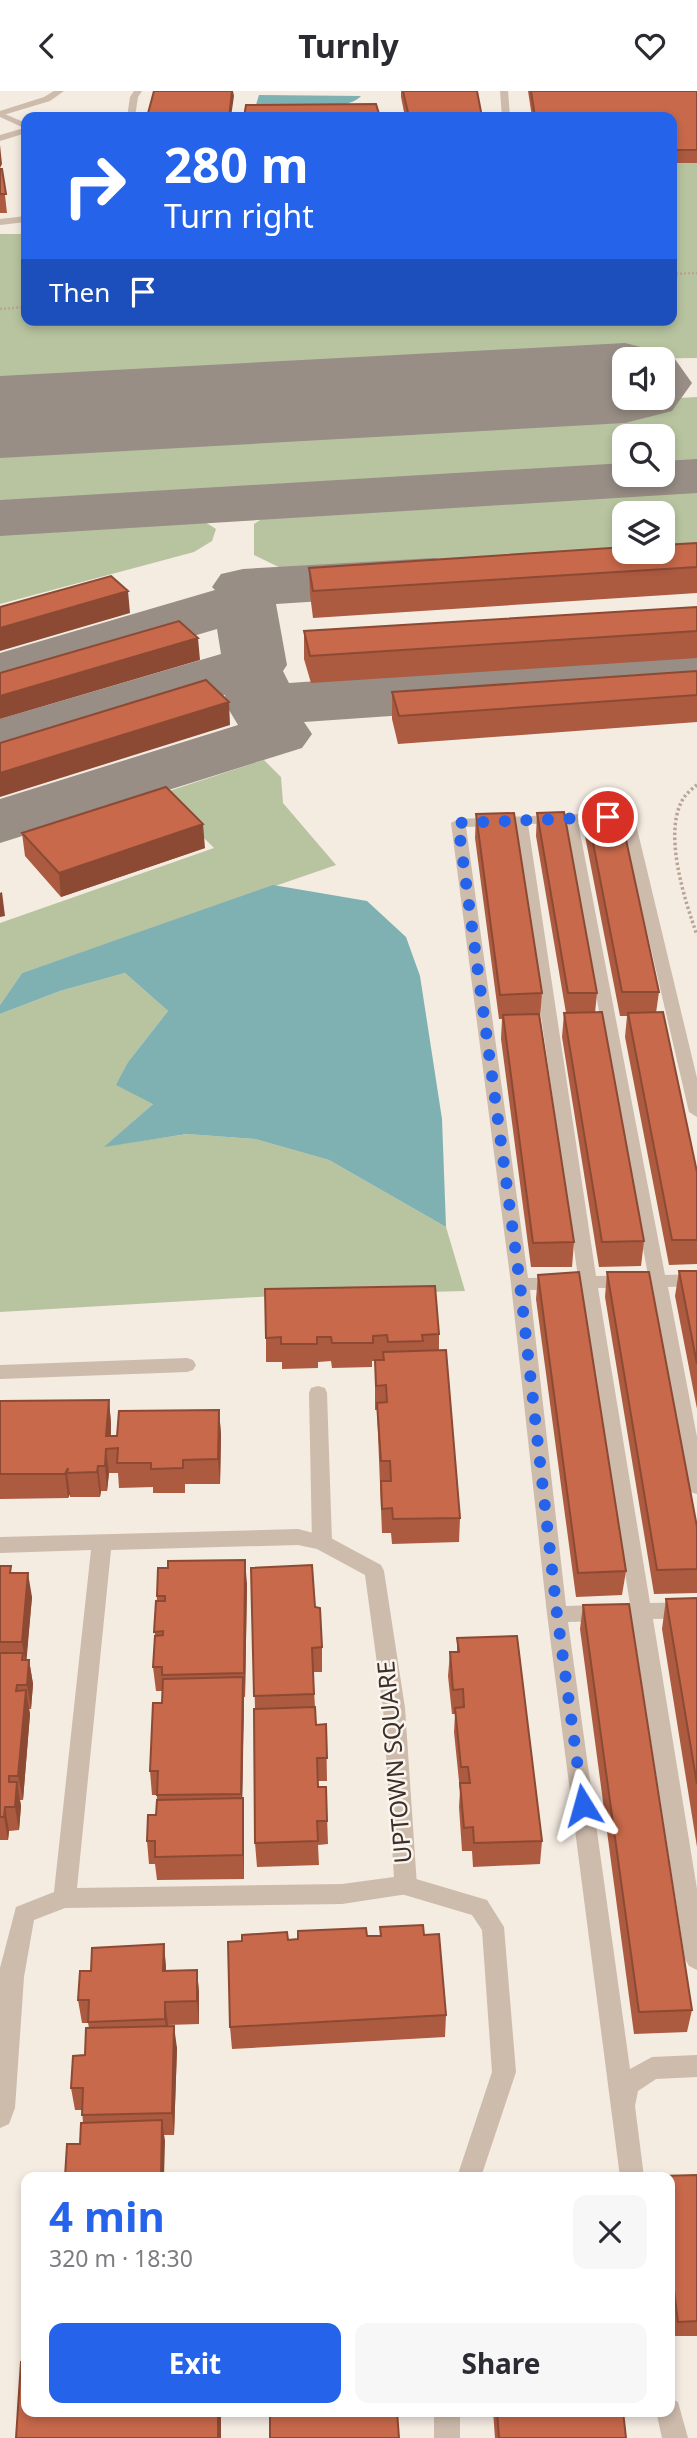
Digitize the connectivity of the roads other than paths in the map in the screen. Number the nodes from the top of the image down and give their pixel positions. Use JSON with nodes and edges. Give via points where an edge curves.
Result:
{"nodes":[{"id":1,"x":60,"y":91,"type":"edge"},
{"id":2,"x":138,"y":91,"type":"edge"},
{"id":3,"x":504,"y":91,"type":"edge"},
{"id":4,"x":132,"y":112,"type":"edge"},
{"id":5,"x":506,"y":112,"type":"edge"},
{"id":6,"x":1,"y":114,"type":"edge"},
{"id":7,"x":21,"y":125,"type":"edge"},
{"id":8,"x":21,"y":130,"type":"edge"},
{"id":9,"x":0,"y":138,"type":"edge"},
{"id":10,"x":21,"y":220,"type":"edge"},
{"id":11,"x":0,"y":222,"type":"edge"},
{"id":12,"x":570,"y":818,"type":"junction"},
{"id":13,"x":520,"y":820,"type":"junction"},
{"id":14,"x":697,"y":1112,"type":"edge"},
{"id":15,"x":659,"y":1280,"type":"junction"},
{"id":16,"x":697,"y":1280,"type":"edge"},
{"id":17,"x":588,"y":1282,"type":"junction"},
{"id":18,"x":520,"y":1284,"type":"junction"},
{"id":19,"x":187,"y":1364,"type":"dead end"},
{"id":20,"x":0,"y":1372,"type":"edge"},
{"id":21,"x":318,"y":1393,"type":"dead end"},
{"id":22,"x":697,"y":1487,"type":"edge"},
{"id":23,"x":102,"y":1542,"type":"junction"},
{"id":24,"x":322,"y":1542,"type":"junction"},
{"id":25,"x":0,"y":1545,"type":"edge"},
{"id":26,"x":697,"y":1610,"type":"edge"},
{"id":27,"x":641,"y":1611,"type":"junction"},
{"id":28,"x":557,"y":1614,"type":"junction"},
{"id":29,"x":406,"y":1886,"type":"junction"},
{"id":30,"x":65,"y":1898,"type":"junction"},
{"id":31,"x":697,"y":1959,"type":"edge"},
{"id":32,"x":6,"y":1978,"type":"edge"},
{"id":33,"x":697,"y":2066,"type":"edge"},
{"id":34,"x":624,"y":2106,"type":"junction"},
{"id":35,"x":0,"y":2116,"type":"edge"},
{"id":36,"x":471,"y":2172,"type":"edge"},
{"id":37,"x":631,"y":2172,"type":"edge"},
{"id":38,"x":447,"y":2417,"type":"edge"},
{"id":39,"x":670,"y":2417,"type":"edge"},
{"id":40,"x":447,"y":2438,"type":"edge"},
{"id":41,"x":674,"y":2438,"type":"edge"}],
"edges":[{"from":1,"to":6,"type":"street"},
{"from":2,"to":4,"type":"street"},
{"from":3,"to":5,"type":"street"},
{"from":6,"to":7,"type":"street"},
{"from":8,"to":9,"type":"street"},
{"from":10,"to":11,"type":"street"},
{"from":12,"to":13,"type":"street"},
{"from":12,"to":14,"type":"street","via":[[627,816],[671,1026]]},
{"from":12,"to":15,"type":"street"},
{"from":13,"to":17,"type":"street"},
{"from":13,"to":18,"type":"street","via":[[458,823],[492,1030]]},
{"from":15,"to":16,"type":"street"},
{"from":15,"to":17,"type":"street"},
{"from":15,"to":22,"type":"street"},
{"from":17,"to":18,"type":"street"},
{"from":17,"to":27,"type":"street"},
{"from":18,"to":28,"type":"street"},
{"from":19,"to":20,"type":"street"},
{"from":21,"to":24,"type":"street"},
{"from":23,"to":24,"type":"street","name":"UPTOWN SQUARE","via":[[298,1537]]},
{"from":23,"to":25,"type":"street","name":"UPTOWN SQUARE"},
{"from":23,"to":30,"type":"street"},
{"from":24,"to":29,"type":"street","name":"UPTOWN SQUARE","via":[[374,1571],[394,1708]]},
{"from":26,"to":27,"type":"street"},
{"from":27,"to":28,"type":"street"},
{"from":27,"to":31,"type":"street"},
{"from":28,"to":34,"type":"street"},
{"from":29,"to":30,"type":"street","name":"UPTOWN SQUARE","via":[[342,1894]]},
{"from":29,"to":36,"type":"street","via":[[479,1907],[493,1927],[503,2073]]},
{"from":30,"to":32,"type":"street","name":"UPTOWN SQUARE","via":[[24,1914]]},
{"from":32,"to":35,"type":"street","name":"UPTOWN SQUARE"},
{"from":33,"to":34,"type":"street","via":[[652,2068],[627,2085]]},
{"from":34,"to":37,"type":"street"},
{"from":38,"to":40,"type":"street"},
{"from":39,"to":41,"type":"street"}]}
